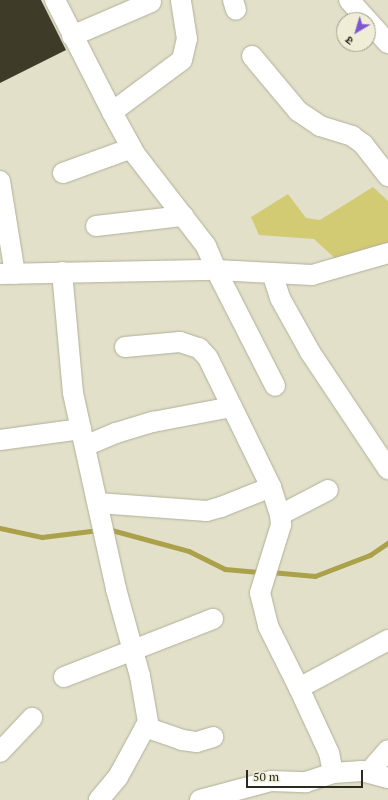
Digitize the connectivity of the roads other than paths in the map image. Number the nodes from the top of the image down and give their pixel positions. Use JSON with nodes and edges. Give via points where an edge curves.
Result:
{"nodes":[{"id":1,"x":55,"y":0,"type":"edge"},
{"id":2,"x":181,"y":0,"type":"edge"},
{"id":3,"x":349,"y":0,"type":"edge"},
{"id":4,"x":151,"y":2,"type":"dead end"},
{"id":5,"x":360,"y":12,"type":"edge"},
{"id":6,"x":376,"y":30,"type":"edge"},
{"id":7,"x":72,"y":36,"type":"junction"},
{"id":8,"x":388,"y":43,"type":"edge"},
{"id":9,"x":252,"y":56,"type":"dead end"},
{"id":10,"x":112,"y":112,"type":"junction"},
{"id":11,"x":132,"y":148,"type":"junction"},
{"id":12,"x":63,"y":173,"type":"dead end"},
{"id":13,"x":388,"y":176,"type":"edge"},
{"id":14,"x":0,"y":181,"type":"edge"},
{"id":15,"x":183,"y":216,"type":"junction"},
{"id":16,"x":96,"y":226,"type":"dead end"},
{"id":17,"x":388,"y":253,"type":"edge"},
{"id":18,"x":216,"y":270,"type":"junction"},
{"id":19,"x":62,"y":272,"type":"junction"},
{"id":20,"x":272,"y":273,"type":"junction"},
{"id":21,"x":8,"y":274,"type":"edge"},
{"id":22,"x":125,"y":347,"type":"dead end"},
{"id":23,"x":275,"y":386,"type":"dead end"},
{"id":24,"x":232,"y":407,"type":"junction"},
{"id":25,"x":83,"y":437,"type":"junction"},
{"id":26,"x":0,"y":440,"type":"edge"},
{"id":27,"x":388,"y":469,"type":"edge"},
{"id":28,"x":271,"y":487,"type":"junction"},
{"id":29,"x":328,"y":490,"type":"dead end"},
{"id":30,"x":99,"y":507,"type":"junction"},
{"id":31,"x":280,"y":515,"type":"junction"},
{"id":32,"x":213,"y":619,"type":"dead end"},
{"id":33,"x":388,"y":640,"type":"edge"},
{"id":34,"x":134,"y":652,"type":"junction"},
{"id":35,"x":64,"y":677,"type":"dead end"},
{"id":36,"x":298,"y":688,"type":"junction"},
{"id":37,"x":32,"y":718,"type":"dead end"},
{"id":38,"x":145,"y":727,"type":"junction"},
{"id":39,"x":213,"y":737,"type":"dead end"},
{"id":40,"x":388,"y":750,"type":"edge"},
{"id":41,"x":0,"y":752,"type":"edge"},
{"id":42,"x":369,"y":772,"type":"junction"},
{"id":43,"x":333,"y":773,"type":"junction"},
{"id":44,"x":388,"y":778,"type":"edge"},
{"id":45,"x":99,"y":800,"type":"edge"},
{"id":46,"x":200,"y":800,"type":"edge"}],
"edges":[{"from":1,"to":7,"type":"street"},
{"from":2,"to":10,"type":"street","via":[[187,40],[182,60]]},
{"from":3,"to":5,"type":"street"},
{"from":4,"to":7,"type":"street"},
{"from":6,"to":8,"type":"street"},
{"from":7,"to":10,"type":"street"},
{"from":9,"to":13,"type":"street","via":[[298,111],[320,126],[352,136],[363,144]]},
{"from":10,"to":11,"type":"street"},
{"from":11,"to":12,"type":"street"},
{"from":11,"to":15,"type":"street"},
{"from":14,"to":21,"type":"street"},
{"from":15,"to":16,"type":"street"},
{"from":15,"to":18,"type":"street","via":[[206,246]]},
{"from":17,"to":20,"type":"street","via":[[312,275]]},
{"from":18,"to":19,"type":"street"},
{"from":18,"to":20,"type":"street"},
{"from":18,"to":23,"type":"street"},
{"from":19,"to":21,"type":"street"},
{"from":19,"to":25,"type":"street","via":[[73,393]]},
{"from":20,"to":27,"type":"street","via":[[280,298],[310,352]]},
{"from":22,"to":24,"type":"street","via":[[180,342],[199,348],[208,358]]},
{"from":24,"to":25,"type":"street","via":[[153,422],[116,433]]},
{"from":24,"to":28,"type":"street"},
{"from":25,"to":26,"type":"street"},
{"from":25,"to":30,"type":"street"},
{"from":28,"to":30,"type":"street","via":[[221,508],[207,510]]},
{"from":28,"to":31,"type":"street"},
{"from":29,"to":31,"type":"street"},
{"from":30,"to":34,"type":"street"},
{"from":31,"to":36,"type":"street","via":[[281,525],[260,593],[268,626]]},
{"from":32,"to":34,"type":"street"},
{"from":33,"to":36,"type":"street"},
{"from":34,"to":35,"type":"street"},
{"from":34,"to":38,"type":"street","via":[[148,722]]},
{"from":36,"to":43,"type":"street","via":[[329,753]]},
{"from":37,"to":41,"type":"street"},
{"from":38,"to":39,"type":"street","via":[[182,740],[197,742]]},
{"from":38,"to":45,"type":"street","via":[[118,776]]},
{"from":40,"to":42,"type":"street"},
{"from":42,"to":43,"type":"street"},
{"from":42,"to":44,"type":"street"},
{"from":43,"to":46,"type":"street","via":[[306,782],[271,780]]}]}
